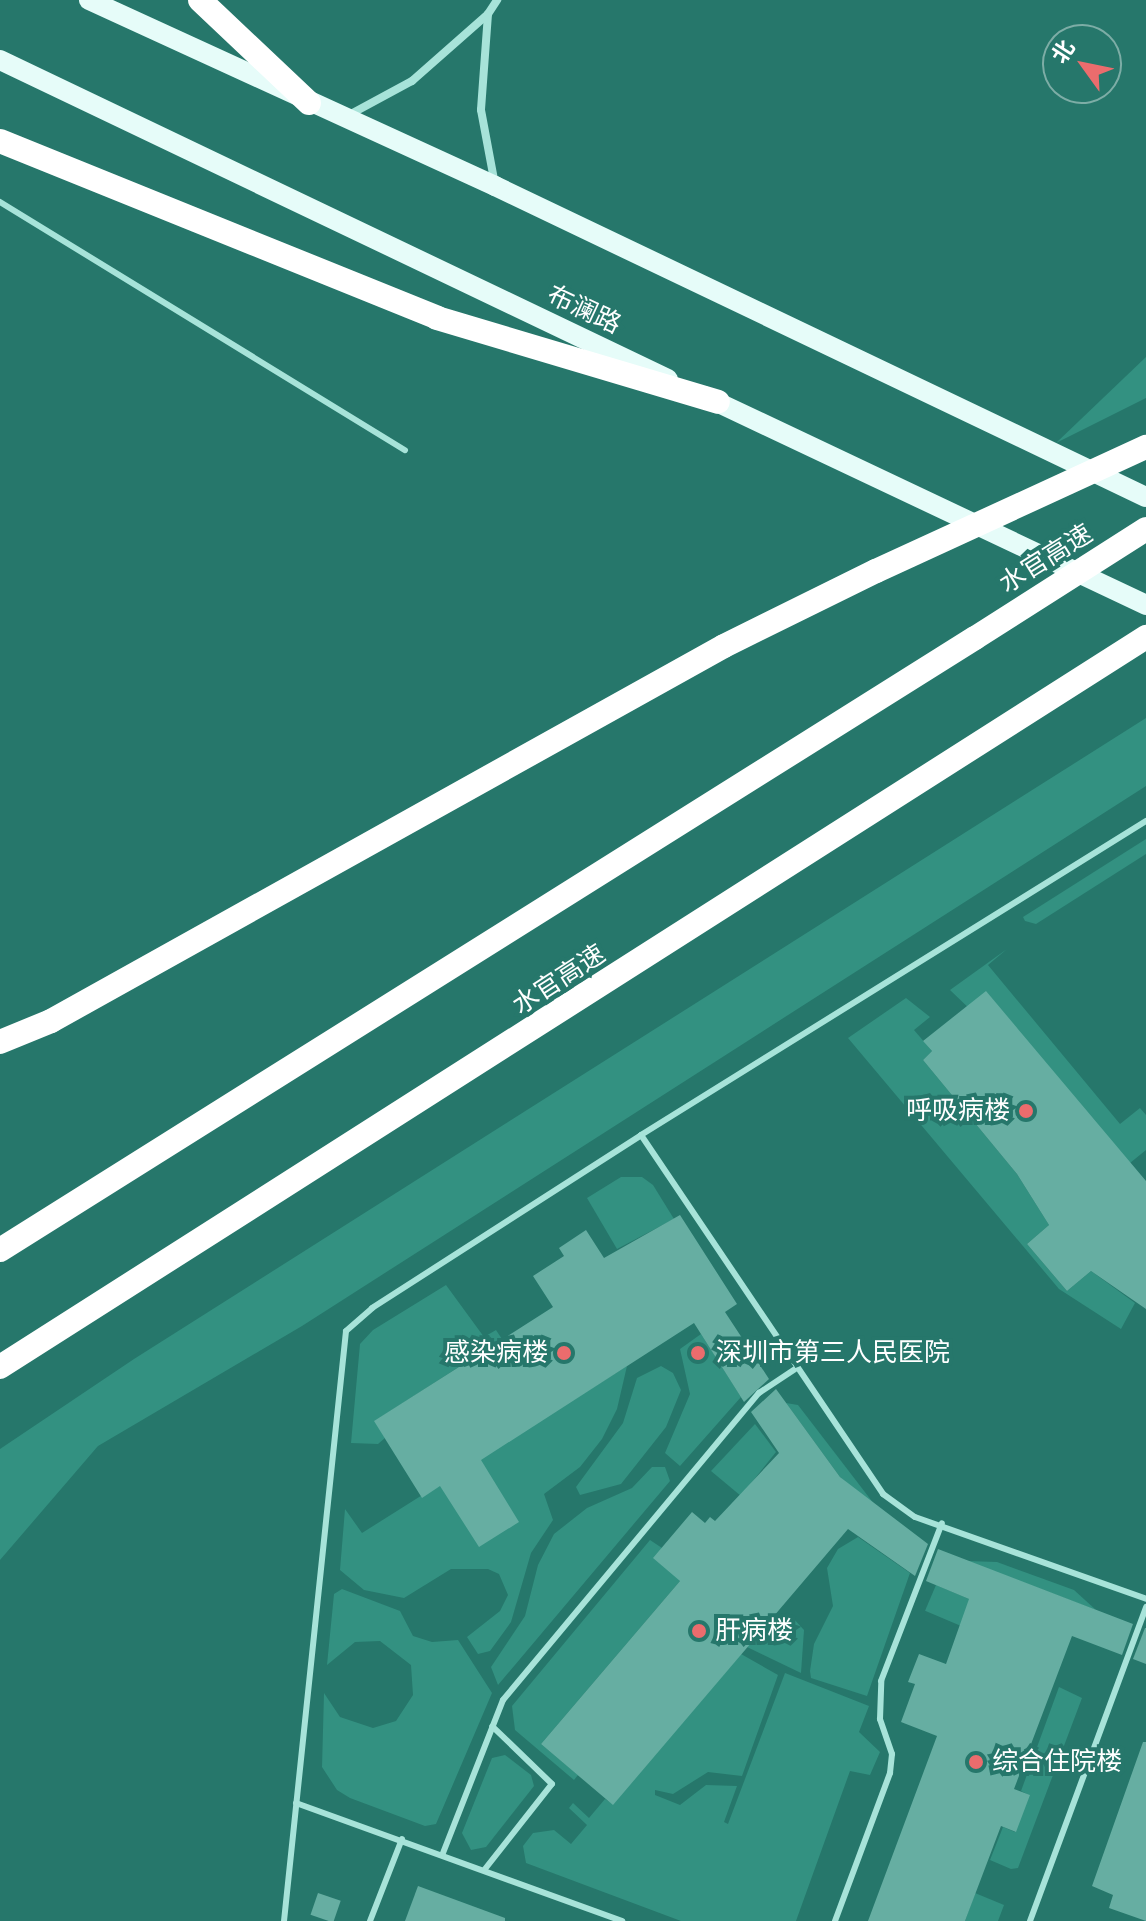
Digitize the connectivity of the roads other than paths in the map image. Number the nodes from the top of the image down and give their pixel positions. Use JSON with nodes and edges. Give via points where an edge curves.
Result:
{"nodes":[{"id":1,"x":89,"y":0,"type":"edge"},
{"id":2,"x":200,"y":0,"type":"edge"},
{"id":3,"x":497,"y":0,"type":"edge"},
{"id":4,"x":488,"y":14,"type":"junction"},
{"id":5,"x":0,"y":60,"type":"edge"},
{"id":6,"x":309,"y":103,"type":"junction"},
{"id":7,"x":341,"y":119,"type":"junction"},
{"id":8,"x":0,"y":141,"type":"edge"},
{"id":9,"x":495,"y":186,"type":"junction"},
{"id":10,"x":0,"y":202,"type":"edge"},
{"id":11,"x":718,"y":402,"type":"junction"},
{"id":12,"x":1146,"y":447,"type":"edge"},
{"id":13,"x":405,"y":450,"type":"dead end"},
{"id":14,"x":1146,"y":497,"type":"edge"},
{"id":15,"x":1146,"y":529,"type":"edge"},
{"id":16,"x":1146,"y":605,"type":"edge"},
{"id":17,"x":1146,"y":637,"type":"edge"},
{"id":18,"x":1146,"y":821,"type":"edge"},
{"id":19,"x":0,"y":1042,"type":"edge"},
{"id":20,"x":641,"y":1135,"type":"junction"},
{"id":21,"x":0,"y":1250,"type":"edge"},
{"id":22,"x":0,"y":1367,"type":"edge"},
{"id":23,"x":795,"y":1369,"type":"junction"},
{"id":24,"x":942,"y":1523,"type":"junction"},
{"id":25,"x":1146,"y":1599,"type":"edge"},
{"id":26,"x":1146,"y":1607,"type":"edge"},
{"id":27,"x":492,"y":1726,"type":"junction"},
{"id":28,"x":296,"y":1803,"type":"junction"},
{"id":29,"x":402,"y":1839,"type":"junction"},
{"id":30,"x":443,"y":1853,"type":"junction"},
{"id":31,"x":485,"y":1869,"type":"junction"},
{"id":32,"x":284,"y":1921,"type":"edge"},
{"id":33,"x":370,"y":1921,"type":"edge"},
{"id":34,"x":622,"y":1921,"type":"edge"},
{"id":35,"x":835,"y":1921,"type":"edge"},
{"id":36,"x":1030,"y":1921,"type":"edge"}],
"edges":[{"from":1,"to":6,"type":"main road"},
{"from":2,"to":6,"type":"highway"},
{"from":3,"to":4,"type":"street"},
{"from":4,"to":7,"type":"street","via":[[412,81]]},
{"from":4,"to":9,"type":"street","via":[[481,110]]},
{"from":5,"to":11,"type":"main road","name":"布澜路"},
{"from":6,"to":7,"type":"main road"},
{"from":7,"to":9,"type":"main road"},
{"from":8,"to":11,"type":"highway","via":[[437,318]]},
{"from":9,"to":14,"type":"main road"},
{"from":10,"to":13,"type":"lane"},
{"from":11,"to":16,"type":"main road","name":"布澜路"},
{"from":12,"to":19,"type":"highway","bridge":true,"via":[[724,646],[51,1021]]},
{"from":15,"to":21,"type":"highway","name":"水官高速","bridge":true},
{"from":17,"to":22,"type":"highway","name":"水官高速"},
{"from":18,"to":20,"type":"lane"},
{"from":20,"to":23,"type":"lane"},
{"from":20,"to":28,"type":"lane","via":[[372,1308],[346,1331]]},
{"from":23,"to":24,"type":"lane","via":[[883,1494],[915,1517]]},
{"from":23,"to":27,"type":"lane","via":[[759,1393],[503,1700]]},
{"from":24,"to":25,"type":"lane"},
{"from":24,"to":35,"type":"lane","via":[[881,1681],[880,1719],[892,1754],[890,1773]]},
{"from":26,"to":36,"type":"lane"},
{"from":27,"to":30,"type":"lane"},
{"from":27,"to":31,"type":"lane","via":[[552,1784]]},
{"from":28,"to":29,"type":"lane"},
{"from":28,"to":32,"type":"lane"},
{"from":29,"to":30,"type":"lane"},
{"from":29,"to":33,"type":"lane"},
{"from":30,"to":31,"type":"lane"},
{"from":31,"to":34,"type":"lane"}]}
